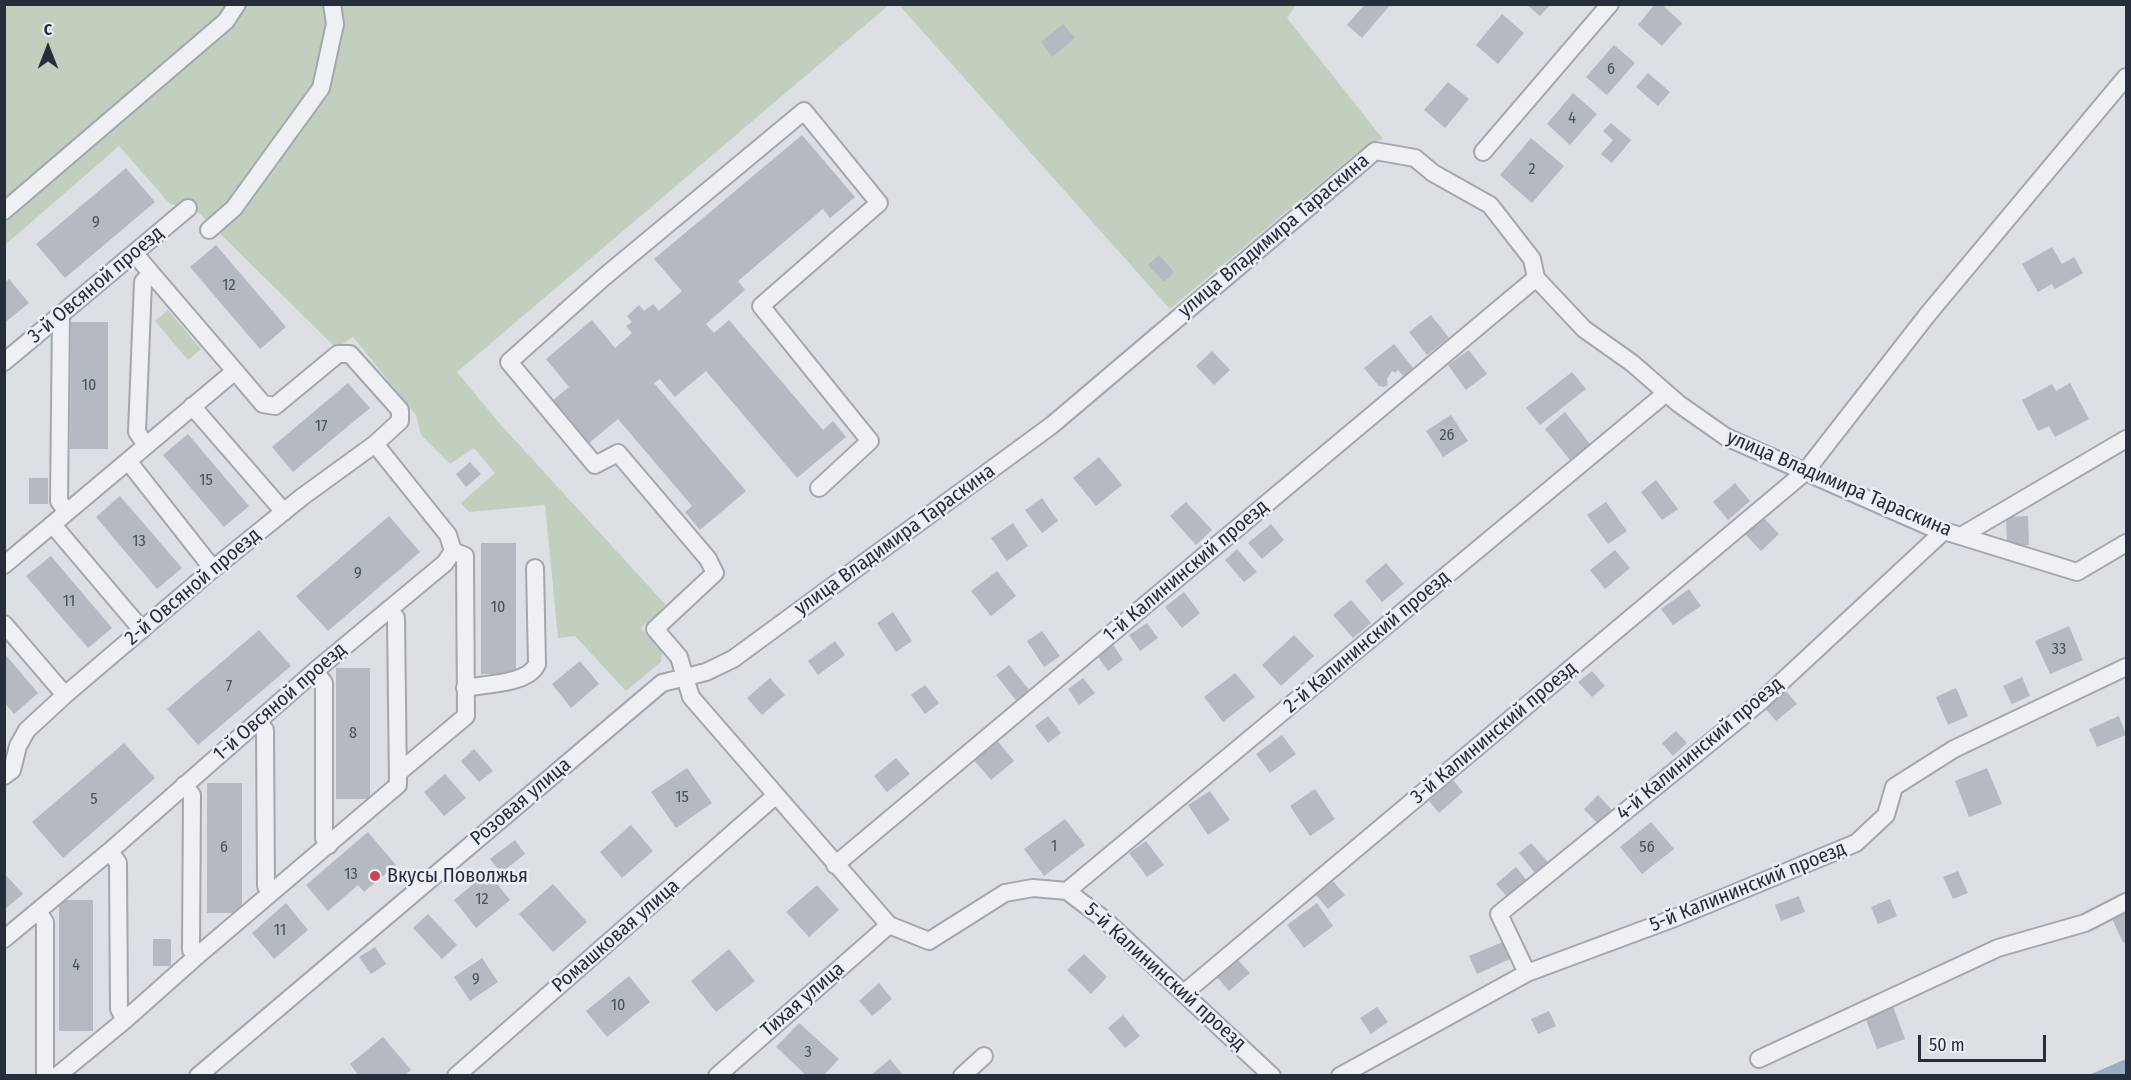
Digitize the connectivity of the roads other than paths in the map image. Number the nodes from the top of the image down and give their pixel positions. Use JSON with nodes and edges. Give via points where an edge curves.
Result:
{"nodes":[{"id":1,"x":237,"y":4,"type":"edge"},
{"id":2,"x":332,"y":4,"type":"edge"},
{"id":3,"x":1610,"y":4,"type":"edge"},
{"id":4,"x":2127,"y":77,"type":"edge"},
{"id":5,"x":1483,"y":152,"type":"dead end"},
{"id":6,"x":188,"y":208,"type":"dead end"},
{"id":7,"x":4,"y":211,"type":"edge"},
{"id":8,"x":209,"y":230,"type":"dead end"},
{"id":9,"x":135,"y":254,"type":"junction"},
{"id":10,"x":151,"y":273,"type":"junction"},
{"id":11,"x":1536,"y":278,"type":"junction"},
{"id":12,"x":61,"y":316,"type":"junction"},
{"id":13,"x":4,"y":362,"type":"edge"},
{"id":14,"x":235,"y":371,"type":"junction"},
{"id":15,"x":1666,"y":393,"type":"junction"},
{"id":16,"x":192,"y":406,"type":"junction"},
{"id":17,"x":2127,"y":439,"type":"edge"},
{"id":18,"x":375,"y":444,"type":"junction"},
{"id":19,"x":146,"y":445,"type":"junction"},
{"id":20,"x":128,"y":461,"type":"junction"},
{"id":21,"x":1805,"y":472,"type":"junction"},
{"id":22,"x":819,"y":488,"type":"dead end"},
{"id":23,"x":67,"y":512,"type":"junction"},
{"id":24,"x":284,"y":512,"type":"junction"},
{"id":25,"x":53,"y":525,"type":"junction"},
{"id":26,"x":1944,"y":531,"type":"junction"},
{"id":27,"x":1961,"y":536,"type":"junction"},
{"id":28,"x":2125,"y":544,"type":"edge"},
{"id":29,"x":453,"y":551,"type":"junction"},
{"id":30,"x":6,"y":561,"type":"edge"},
{"id":31,"x":535,"y":568,"type":"dead end"},
{"id":32,"x":213,"y":569,"type":"junction"},
{"id":33,"x":389,"y":609,"type":"junction"},
{"id":34,"x":4,"y":624,"type":"edge"},
{"id":35,"x":142,"y":630,"type":"junction"},
{"id":36,"x":2127,"y":667,"type":"edge"},
{"id":37,"x":315,"y":671,"type":"junction"},
{"id":38,"x":684,"y":678,"type":"junction"},
{"id":39,"x":465,"y":688,"type":"junction"},
{"id":40,"x":65,"y":695,"type":"junction"},
{"id":41,"x":259,"y":722,"type":"junction"},
{"id":42,"x":4,"y":735,"type":"edge"},
{"id":43,"x":18,"y":746,"type":"junction"},
{"id":44,"x":398,"y":773,"type":"junction"},
{"id":45,"x":4,"y":776,"type":"edge"},
{"id":46,"x":184,"y":785,"type":"junction"},
{"id":47,"x":776,"y":796,"type":"junction"},
{"id":48,"x":329,"y":845,"type":"junction"},
{"id":49,"x":110,"y":851,"type":"junction"},
{"id":50,"x":835,"y":864,"type":"junction"},
{"id":51,"x":1067,"y":891,"type":"junction"},
{"id":52,"x":271,"y":893,"type":"junction"},
{"id":53,"x":2127,"y":902,"type":"edge"},
{"id":54,"x":38,"y":911,"type":"junction"},
{"id":55,"x":889,"y":925,"type":"junction"},
{"id":56,"x":4,"y":939,"type":"edge"},
{"id":57,"x":197,"y":956,"type":"junction"},
{"id":58,"x":1527,"y":973,"type":"junction"},
{"id":59,"x":1184,"y":993,"type":"junction"},
{"id":60,"x":125,"y":1020,"type":"junction"},
{"id":61,"x":984,"y":1056,"type":"dead end"},
{"id":62,"x":1759,"y":1059,"type":"dead end"},
{"id":63,"x":45,"y":1076,"type":"edge"},
{"id":64,"x":57,"y":1076,"type":"edge"},
{"id":65,"x":198,"y":1076,"type":"edge"},
{"id":66,"x":456,"y":1076,"type":"edge"},
{"id":67,"x":717,"y":1076,"type":"edge"},
{"id":68,"x":962,"y":1076,"type":"edge"},
{"id":69,"x":1272,"y":1076,"type":"edge"},
{"id":70,"x":1340,"y":1076,"type":"edge"}],
"edges":[{"from":1,"to":7,"type":"street","via":[[226,21]]},
{"from":2,"to":8,"type":"street","via":[[335,24],[321,88],[234,208]]},
{"from":3,"to":5,"type":"street"},
{"from":4,"to":21,"type":"street","name":"3-й Калининский проезд","via":[[1928,314]]},
{"from":6,"to":9,"type":"street","name":"3-й Овсяной проезд"},
{"from":9,"to":10,"type":"street"},
{"from":9,"to":12,"type":"street","name":"3-й Овсяной проезд"},
{"from":10,"to":14,"type":"street"},
{"from":10,"to":19,"type":"street","via":[[143,282],[137,432]]},
{"from":11,"to":15,"type":"street","name":"улица Владимира Тараскина","via":[[1584,328]]},
{"from":11,"to":38,"type":"street","name":"улица Владимира Тараскина","via":[[1532,260],[1490,205],[1415,158],[1375,151],[1052,425],[733,659]]},
{"from":11,"to":50,"type":"street","name":"1-й Калининский проезд"},
{"from":12,"to":13,"type":"street","name":"3-й Овсяной проезд"},
{"from":12,"to":23,"type":"street","via":[[59,501]]},
{"from":14,"to":16,"type":"street"},
{"from":14,"to":18,"type":"street","name":"2-й Овсяной проезд","via":[[263,404],[275,406],[338,354],[350,354],[400,410],[398,424]]},
{"from":15,"to":21,"type":"street","name":"улица Владимира Тараскина","via":[[1726,436]]},
{"from":15,"to":51,"type":"street","name":"2-й Калининский проезд"},
{"from":16,"to":19,"type":"street"},
{"from":16,"to":24,"type":"street"},
{"from":17,"to":27,"type":"street"},
{"from":18,"to":24,"type":"street","name":"2-й Овсяной проезд"},
{"from":18,"to":29,"type":"street","via":[[448,535]]},
{"from":19,"to":20,"type":"street"},
{"from":20,"to":23,"type":"street"},
{"from":20,"to":32,"type":"street"},
{"from":21,"to":26,"type":"street","name":"улица Владимира Тараскина"},
{"from":21,"to":59,"type":"street","name":"3-й Калининский проезд"},
{"from":22,"to":38,"type":"street","via":[[870,441],[761,306],[879,203],[804,111],[509,362],[596,465],[618,453],[708,559],[715,573],[655,629],[679,657]]},
{"from":23,"to":25,"type":"street"},
{"from":24,"to":32,"type":"street","name":"2-й Овсяной проезд"},
{"from":25,"to":30,"type":"street"},
{"from":25,"to":35,"type":"street"},
{"from":26,"to":27,"type":"street","name":"улица Владимира Тараскина"},
{"from":26,"to":58,"type":"street","name":"4-й Калининский проезд","via":[[1760,702],[1499,914]]},
{"from":27,"to":28,"type":"street","name":"улица Владимира Тараскина","via":[[2077,572]]},
{"from":29,"to":33,"type":"street","name":"1-й Овсяной проезд","via":[[445,563]]},
{"from":29,"to":39,"type":"street","via":[[465,556]]},
{"from":31,"to":39,"type":"street","via":[[534,671],[520,679]]},
{"from":32,"to":35,"type":"street","name":"2-й Овсяной проезд"},
{"from":33,"to":37,"type":"street","name":"1-й Овсяной проезд"},
{"from":33,"to":44,"type":"street","via":[[396,618]]},
{"from":34,"to":40,"type":"street"},
{"from":35,"to":40,"type":"street","name":"2-й Овсяной проезд"},
{"from":36,"to":58,"type":"street","name":"5-й Калининский проезд","via":[[1954,749],[1894,787],[1886,815],[1856,843],[1672,919]]},
{"from":37,"to":41,"type":"street","name":"1-й Овсяной проезд"},
{"from":37,"to":48,"type":"street","via":[[324,684],[324,838]]},
{"from":38,"to":47,"type":"street","via":[[690,697]]},
{"from":38,"to":65,"type":"street","name":"Розовая улица","via":[[662,683]]},
{"from":39,"to":44,"type":"street","via":[[466,716]]},
{"from":40,"to":43,"type":"street","name":"2-й Овсяной проезд","via":[[27,730]]},
{"from":41,"to":46,"type":"street","name":"1-й Овсяной проезд"},
{"from":41,"to":52,"type":"street","via":[[266,730],[266,886]]},
{"from":42,"to":43,"type":"street"},
{"from":43,"to":45,"type":"street","name":"2-й Овсяной проезд","via":[[12,770]]},
{"from":44,"to":48,"type":"street","via":[[398,785]]},
{"from":46,"to":49,"type":"street","name":"1-й Овсяной проезд"},
{"from":46,"to":57,"type":"street","via":[[192,795],[191,950]]},
{"from":47,"to":50,"type":"street"},
{"from":47,"to":66,"type":"street","name":"Ромашковая улица"},
{"from":48,"to":52,"type":"street"},
{"from":49,"to":54,"type":"street","name":"1-й Овсяной проезд"},
{"from":49,"to":60,"type":"street","via":[[118,863],[118,1009]]},
{"from":50,"to":55,"type":"street"},
{"from":51,"to":55,"type":"street","name":"5-й Калининский проезд","via":[[1033,888],[1005,893],[929,941]]},
{"from":51,"to":59,"type":"street","name":"5-й Калининский проезд","via":[[1106,920]]},
{"from":52,"to":57,"type":"street"},
{"from":53,"to":62,"type":"street","via":[[2085,923],[1998,948]]},
{"from":54,"to":56,"type":"street","name":"1-й Овсяной проезд"},
{"from":54,"to":63,"type":"street","via":[[45,922]]},
{"from":55,"to":67,"type":"street","name":"Тихая улица"},
{"from":57,"to":60,"type":"street"},
{"from":58,"to":70,"type":"street","name":"5-й Калининский проезд"},
{"from":59,"to":69,"type":"street","name":"5-й Калининский проезд"},
{"from":60,"to":64,"type":"street"},
{"from":61,"to":68,"type":"street"}]}
